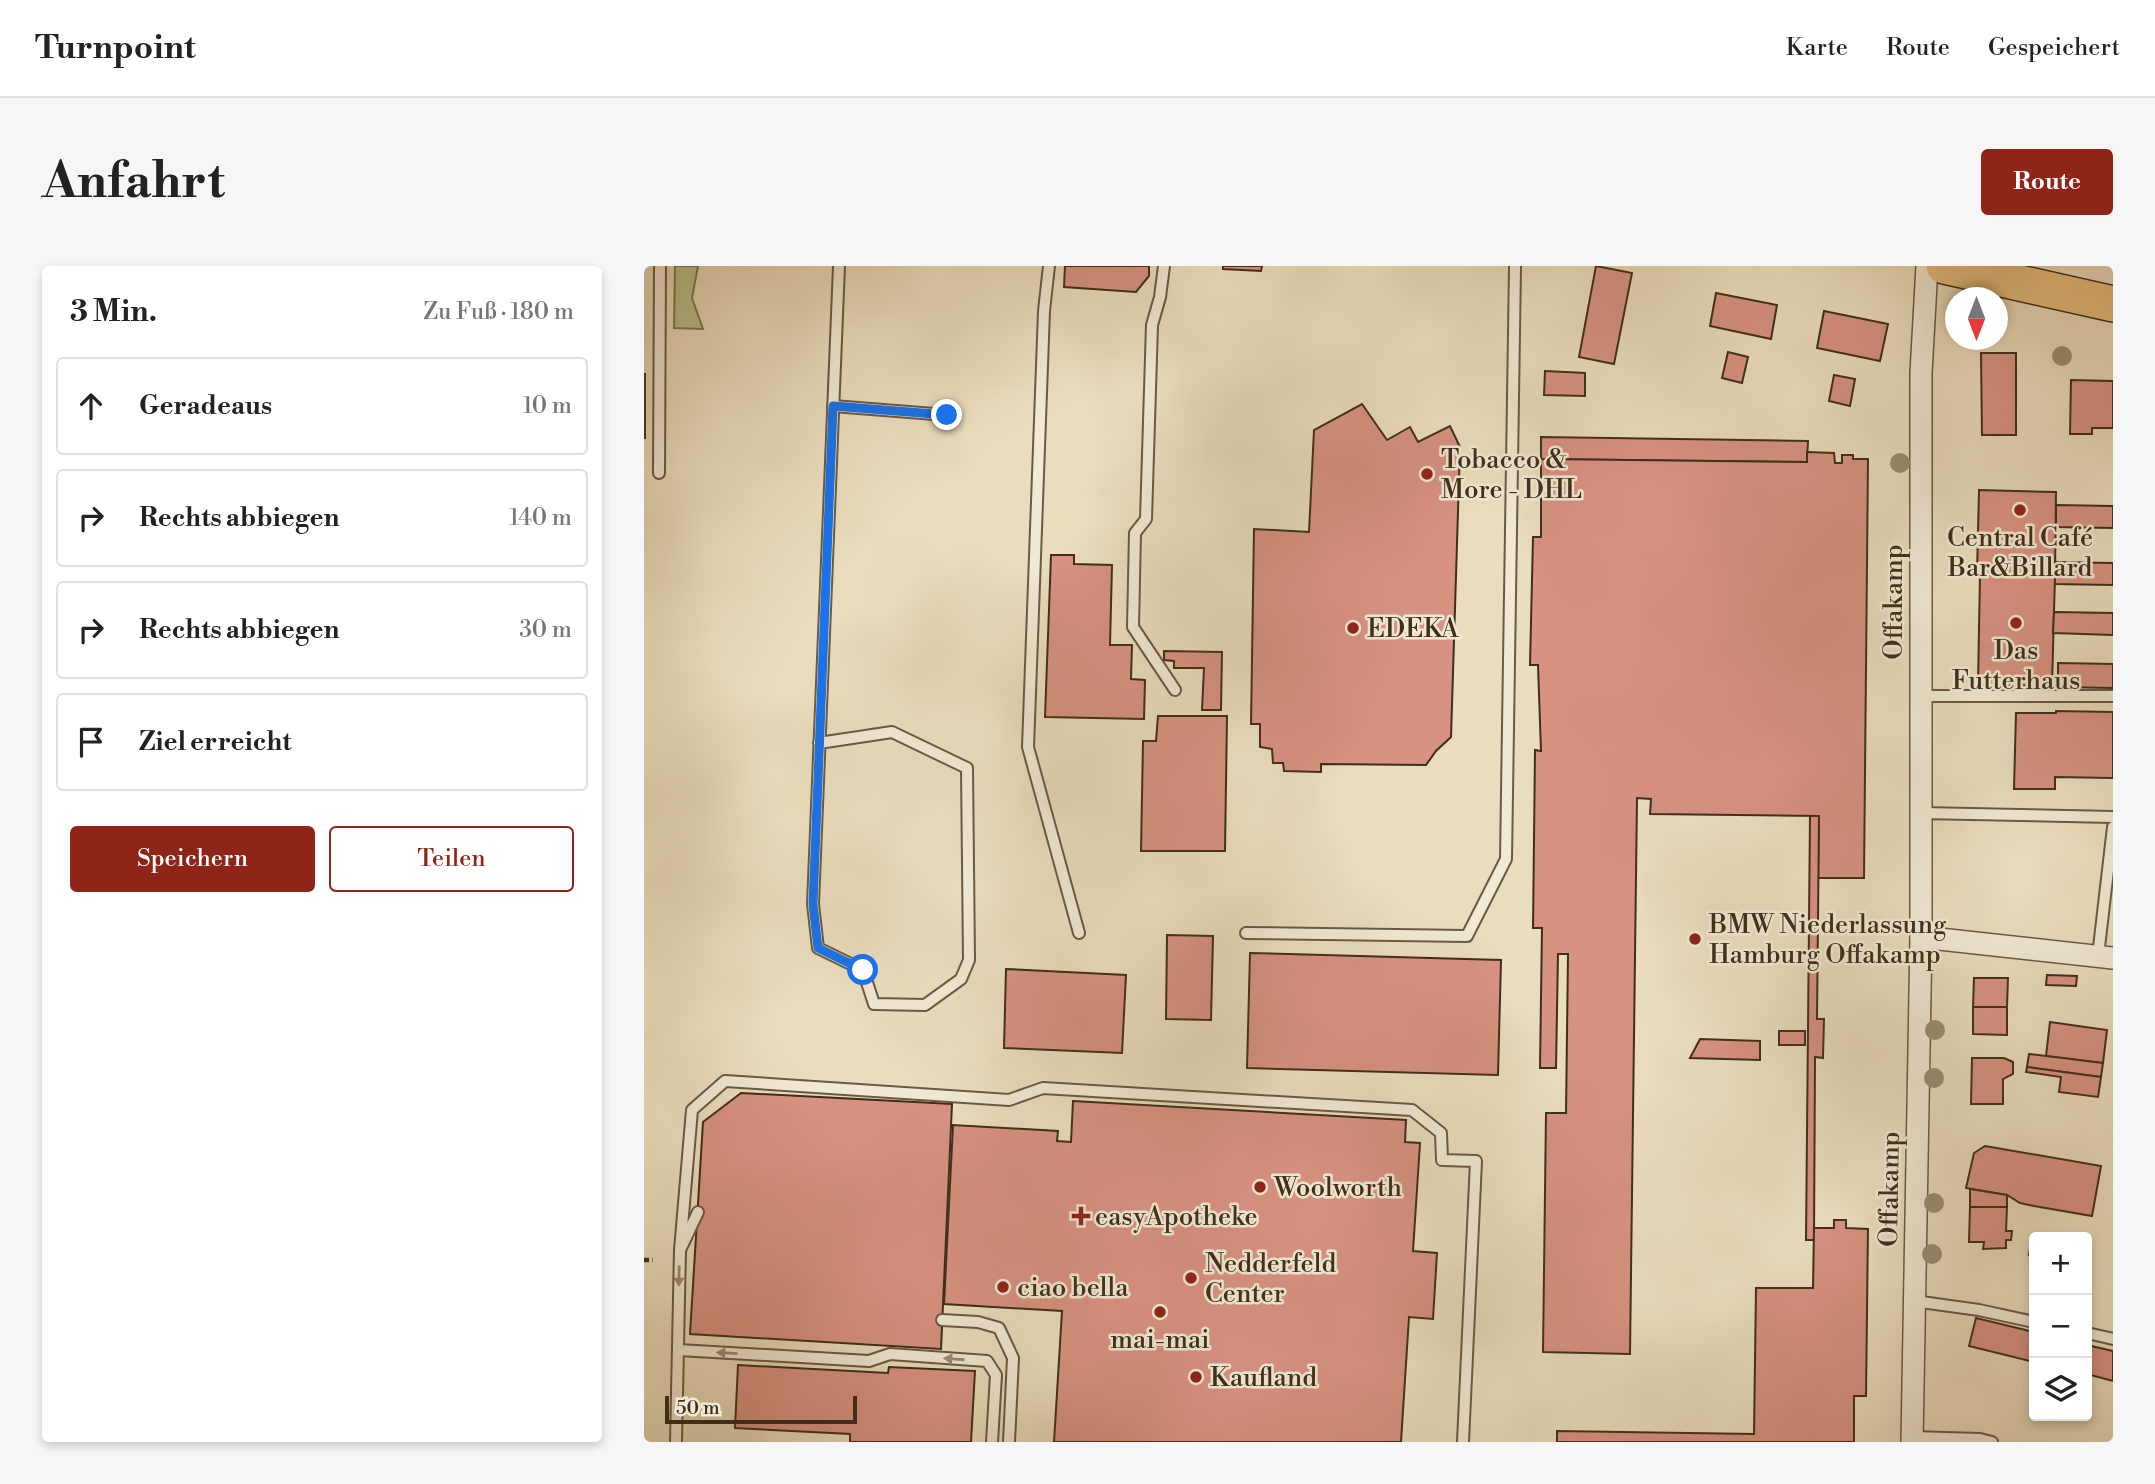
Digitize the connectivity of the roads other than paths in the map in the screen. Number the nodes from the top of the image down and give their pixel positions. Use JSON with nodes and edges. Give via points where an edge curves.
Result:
{"nodes":[{"id":1,"x":660,"y":266,"type":"edge"},
{"id":2,"x":839,"y":266,"type":"edge"},
{"id":3,"x":1049,"y":266,"type":"edge"},
{"id":4,"x":1164,"y":266,"type":"edge"},
{"id":5,"x":1515,"y":266,"type":"edge"},
{"id":6,"x":1927,"y":266,"type":"edge"},
{"id":7,"x":1944,"y":266,"type":"edge"},
{"id":8,"x":2024,"y":275,"type":"edge"},
{"id":9,"x":2113,"y":304,"type":"edge"},
{"id":10,"x":833,"y":406,"type":"junction"},
{"id":11,"x":947,"y":415,"type":"dead end"},
{"id":12,"x":659,"y":473,"type":"dead end"},
{"id":13,"x":1175,"y":690,"type":"dead end"},
{"id":14,"x":1921,"y":696,"type":"junction"},
{"id":15,"x":2113,"y":696,"type":"edge"},
{"id":16,"x":819,"y":743,"type":"junction"},
{"id":17,"x":1921,"y":813,"type":"junction"},
{"id":18,"x":2113,"y":817,"type":"edge"},
{"id":19,"x":2113,"y":827,"type":"edge"},
{"id":20,"x":1079,"y":933,"type":"dead end"},
{"id":21,"x":1246,"y":933,"type":"dead end"},
{"id":22,"x":1921,"y":937,"type":"junction"},
{"id":23,"x":2105,"y":957,"type":"edge"},
{"id":24,"x":698,"y":1212,"type":"dead end"},
{"id":25,"x":680,"y":1250,"type":"junction"},
{"id":26,"x":1914,"y":1301,"type":"junction"},
{"id":27,"x":943,"y":1320,"type":"dead end"},
{"id":28,"x":2029,"y":1321,"type":"edge"},
{"id":29,"x":2092,"y":1335,"type":"edge"},
{"id":30,"x":2113,"y":1339,"type":"edge"},
{"id":31,"x":679,"y":1350,"type":"junction"},
{"id":32,"x":1912,"y":1439,"type":"edge"},
{"id":33,"x":676,"y":1442,"type":"edge"},
{"id":34,"x":992,"y":1442,"type":"edge"},
{"id":35,"x":1009,"y":1442,"type":"edge"},
{"id":36,"x":1463,"y":1442,"type":"edge"},
{"id":37,"x":1992,"y":1442,"type":"edge"}],
"edges":[{"from":1,"to":12,"type":"lane"},
{"from":2,"to":10,"type":"lane"},
{"from":3,"to":20,"type":"lane","via":[[1028,747]]},
{"from":4,"to":13,"type":"lane","via":[[1152,325],[1146,519],[1135,533],[1133,627]]},
{"from":5,"to":21,"type":"lane","via":[[1506,859],[1467,936]]},
{"from":6,"to":14,"type":"street","name":"Offakamp","via":[[1921,373]]},
{"from":7,"to":8,"type":"main road"},
{"from":8,"to":9,"type":"main road"},
{"from":10,"to":11,"type":"lane"},
{"from":10,"to":16,"type":"lane"},
{"from":14,"to":15,"type":"lane"},
{"from":14,"to":17,"type":"street","name":"Offakamp"},
{"from":16,"to":16,"type":"lane","via":[[813,904],[818,948],[863,970],[874,1004],[925,1005],[961,979],[969,960],[967,768],[892,732]]},
{"from":17,"to":18,"type":"lane"},
{"from":17,"to":22,"type":"street","name":"Offakamp"},
{"from":19,"to":23,"type":"lane"},
{"from":22,"to":23,"type":"street"},
{"from":22,"to":26,"type":"street","name":"Offakamp"},
{"from":24,"to":25,"type":"lane"},
{"from":25,"to":31,"type":"lane","one_way":true},
{"from":25,"to":36,"type":"lane","via":[[692,1110],[725,1081],[1009,1100],[1043,1088],[1412,1110],[1441,1133],[1442,1160],[1476,1161]]},
{"from":26,"to":28,"type":"lane"},
{"from":26,"to":32,"type":"street","name":"Offakamp"},
{"from":27,"to":35,"type":"lane","via":[[999,1328],[1013,1358]]},
{"from":29,"to":30,"type":"lane"},
{"from":31,"to":33,"type":"lane"},
{"from":34,"to":31,"type":"lane","one_way":true,"via":[[996,1375],[987,1361],[890,1354],[869,1361]]},
{"from":32,"to":37,"type":"lane"}]}
